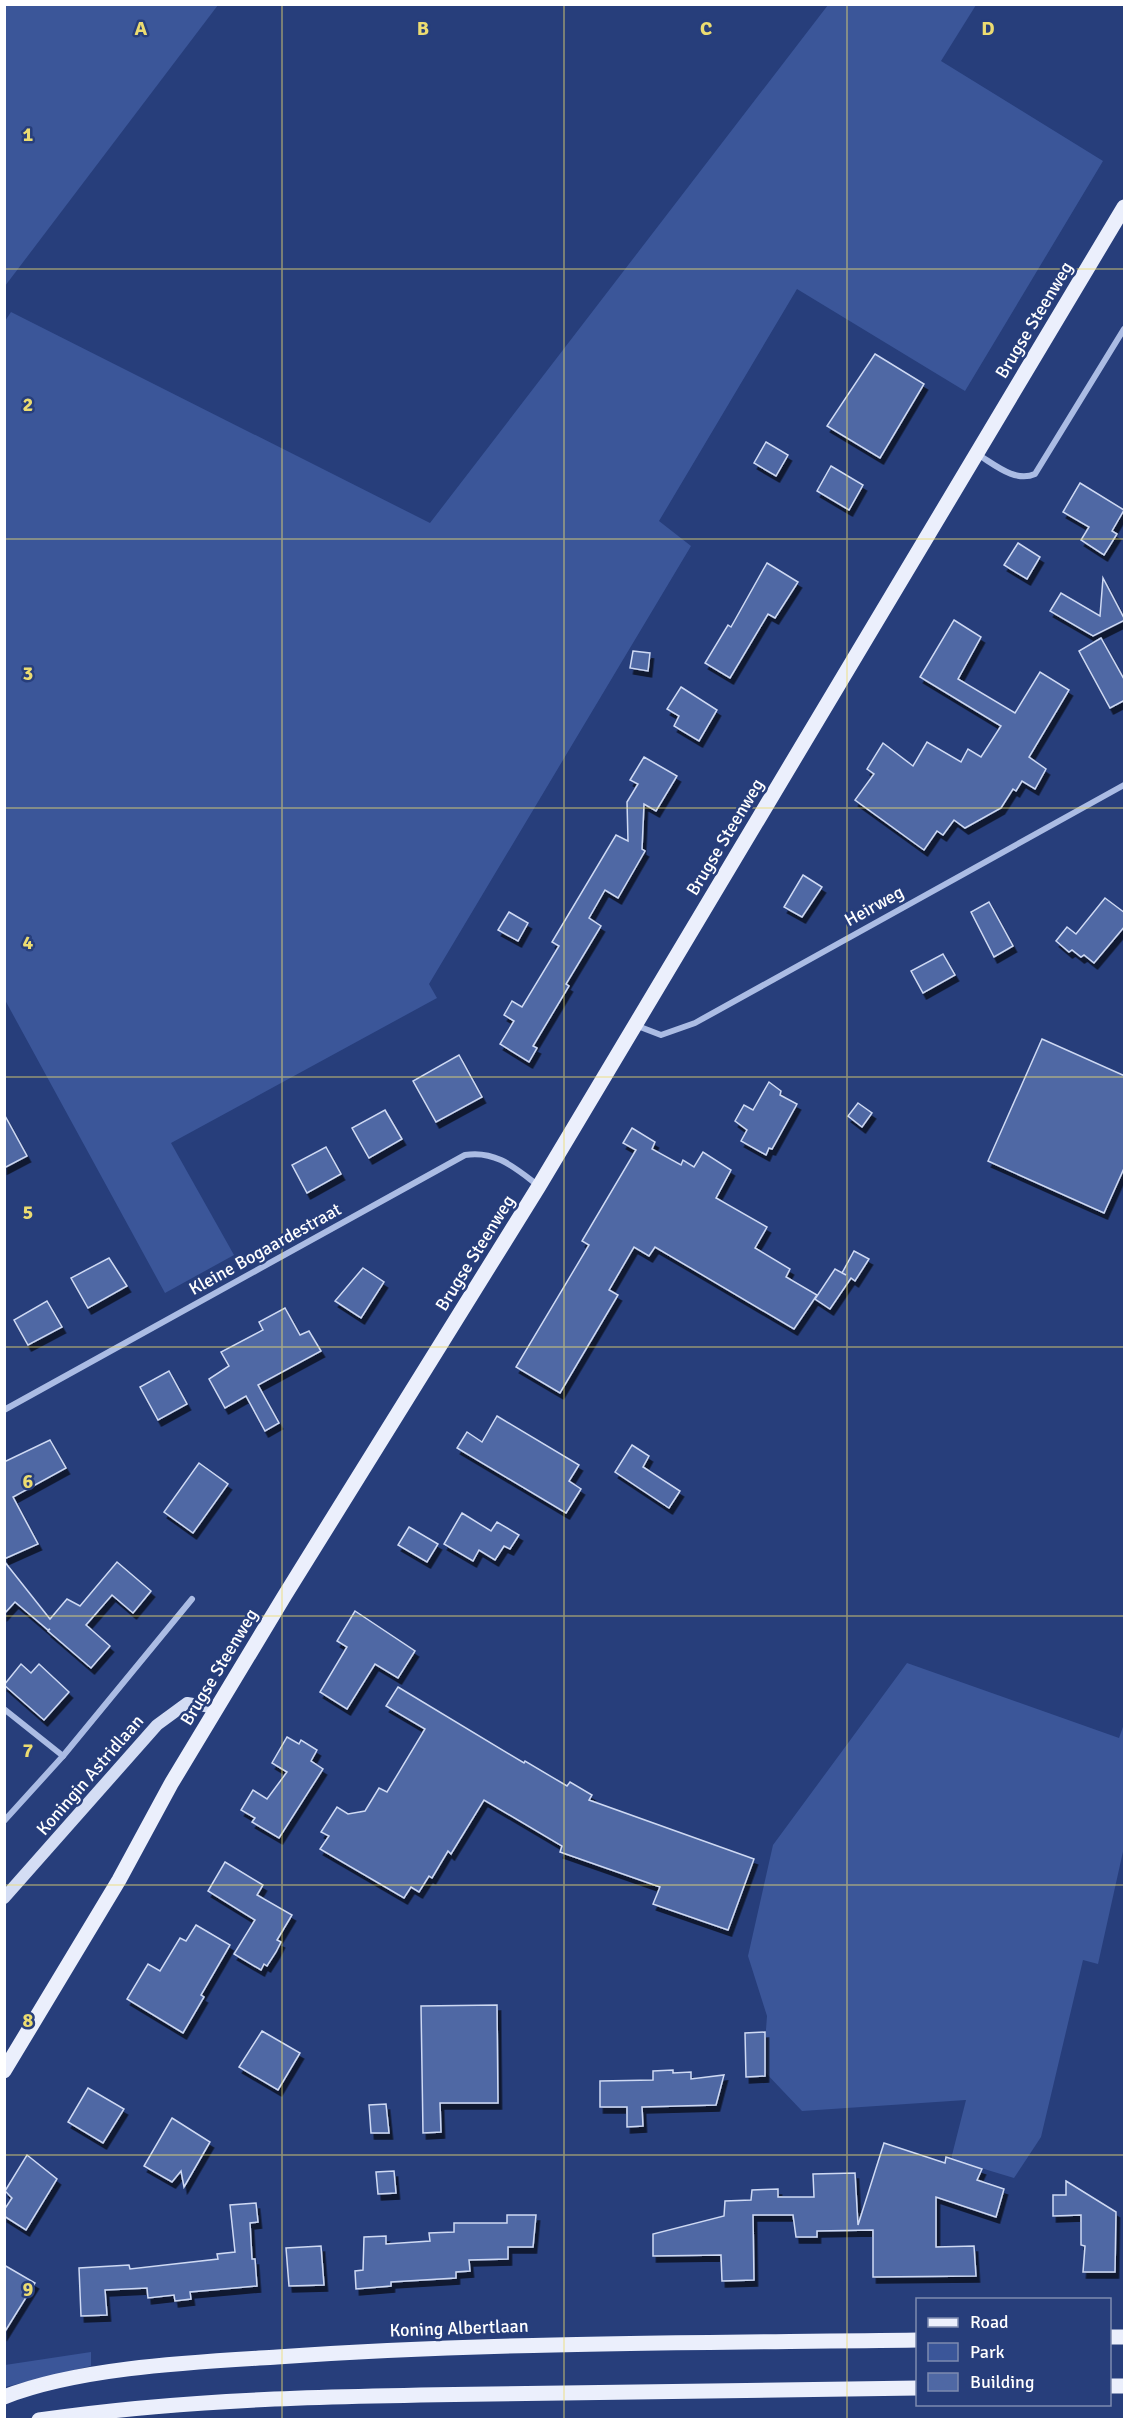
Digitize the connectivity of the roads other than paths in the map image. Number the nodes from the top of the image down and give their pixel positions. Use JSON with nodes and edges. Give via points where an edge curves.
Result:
{"nodes":[{"id":1,"x":1125,"y":207,"type":"edge"},
{"id":2,"x":1125,"y":329,"type":"edge"},
{"id":3,"x":976,"y":454,"type":"junction"},
{"id":4,"x":1125,"y":785,"type":"edge"},
{"id":5,"x":634,"y":1025,"type":"junction"},
{"id":6,"x":539,"y":1186,"type":"junction"},
{"id":7,"x":4,"y":1410,"type":"edge"},
{"id":8,"x":192,"y":1599,"type":"dead end"},
{"id":9,"x":217,"y":1708,"type":"junction"},
{"id":10,"x":4,"y":1709,"type":"edge"},
{"id":11,"x":63,"y":1756,"type":"junction"},
{"id":12,"x":4,"y":1821,"type":"edge"},
{"id":13,"x":4,"y":1899,"type":"edge"},
{"id":14,"x":4,"y":2071,"type":"edge"},
{"id":15,"x":916,"y":2340,"type":"edge"},
{"id":16,"x":916,"y":2388,"type":"edge"},
{"id":17,"x":4,"y":2397,"type":"edge"},
{"id":18,"x":39,"y":2420,"type":"edge"}],
"edges":[{"from":1,"to":3,"type":"main road","name":"Brugse Steenweg"},
{"from":2,"to":3,"type":"street","via":[[1035,474],[1017,477]]},
{"from":3,"to":5,"type":"main road","name":"Brugse Steenweg"},
{"from":4,"to":5,"type":"street","name":"Heirweg","via":[[695,1023],[662,1035]]},
{"from":5,"to":6,"type":"main road","name":"Brugse Steenweg"},
{"from":6,"to":7,"type":"street","name":"Kleine Bogaardestraat","via":[[498,1157],[482,1152],[465,1155]]},
{"from":6,"to":9,"type":"main road","name":"Brugse Steenweg"},
{"from":8,"to":11,"type":"street"},
{"from":9,"to":13,"type":"main road","name":"Koningin Astridlaan","via":[[187,1703],[157,1725]]},
{"from":9,"to":14,"type":"main road","name":"Brugse Steenweg"},
{"from":10,"to":11,"type":"street"},
{"from":11,"to":12,"type":"street"},
{"from":15,"to":17,"type":"main road","name":"Koning Albertlaan","via":[[388,2349],[210,2361],[106,2373]]},
{"from":16,"to":18,"type":"main road","via":[[223,2400],[125,2407]]}]}
